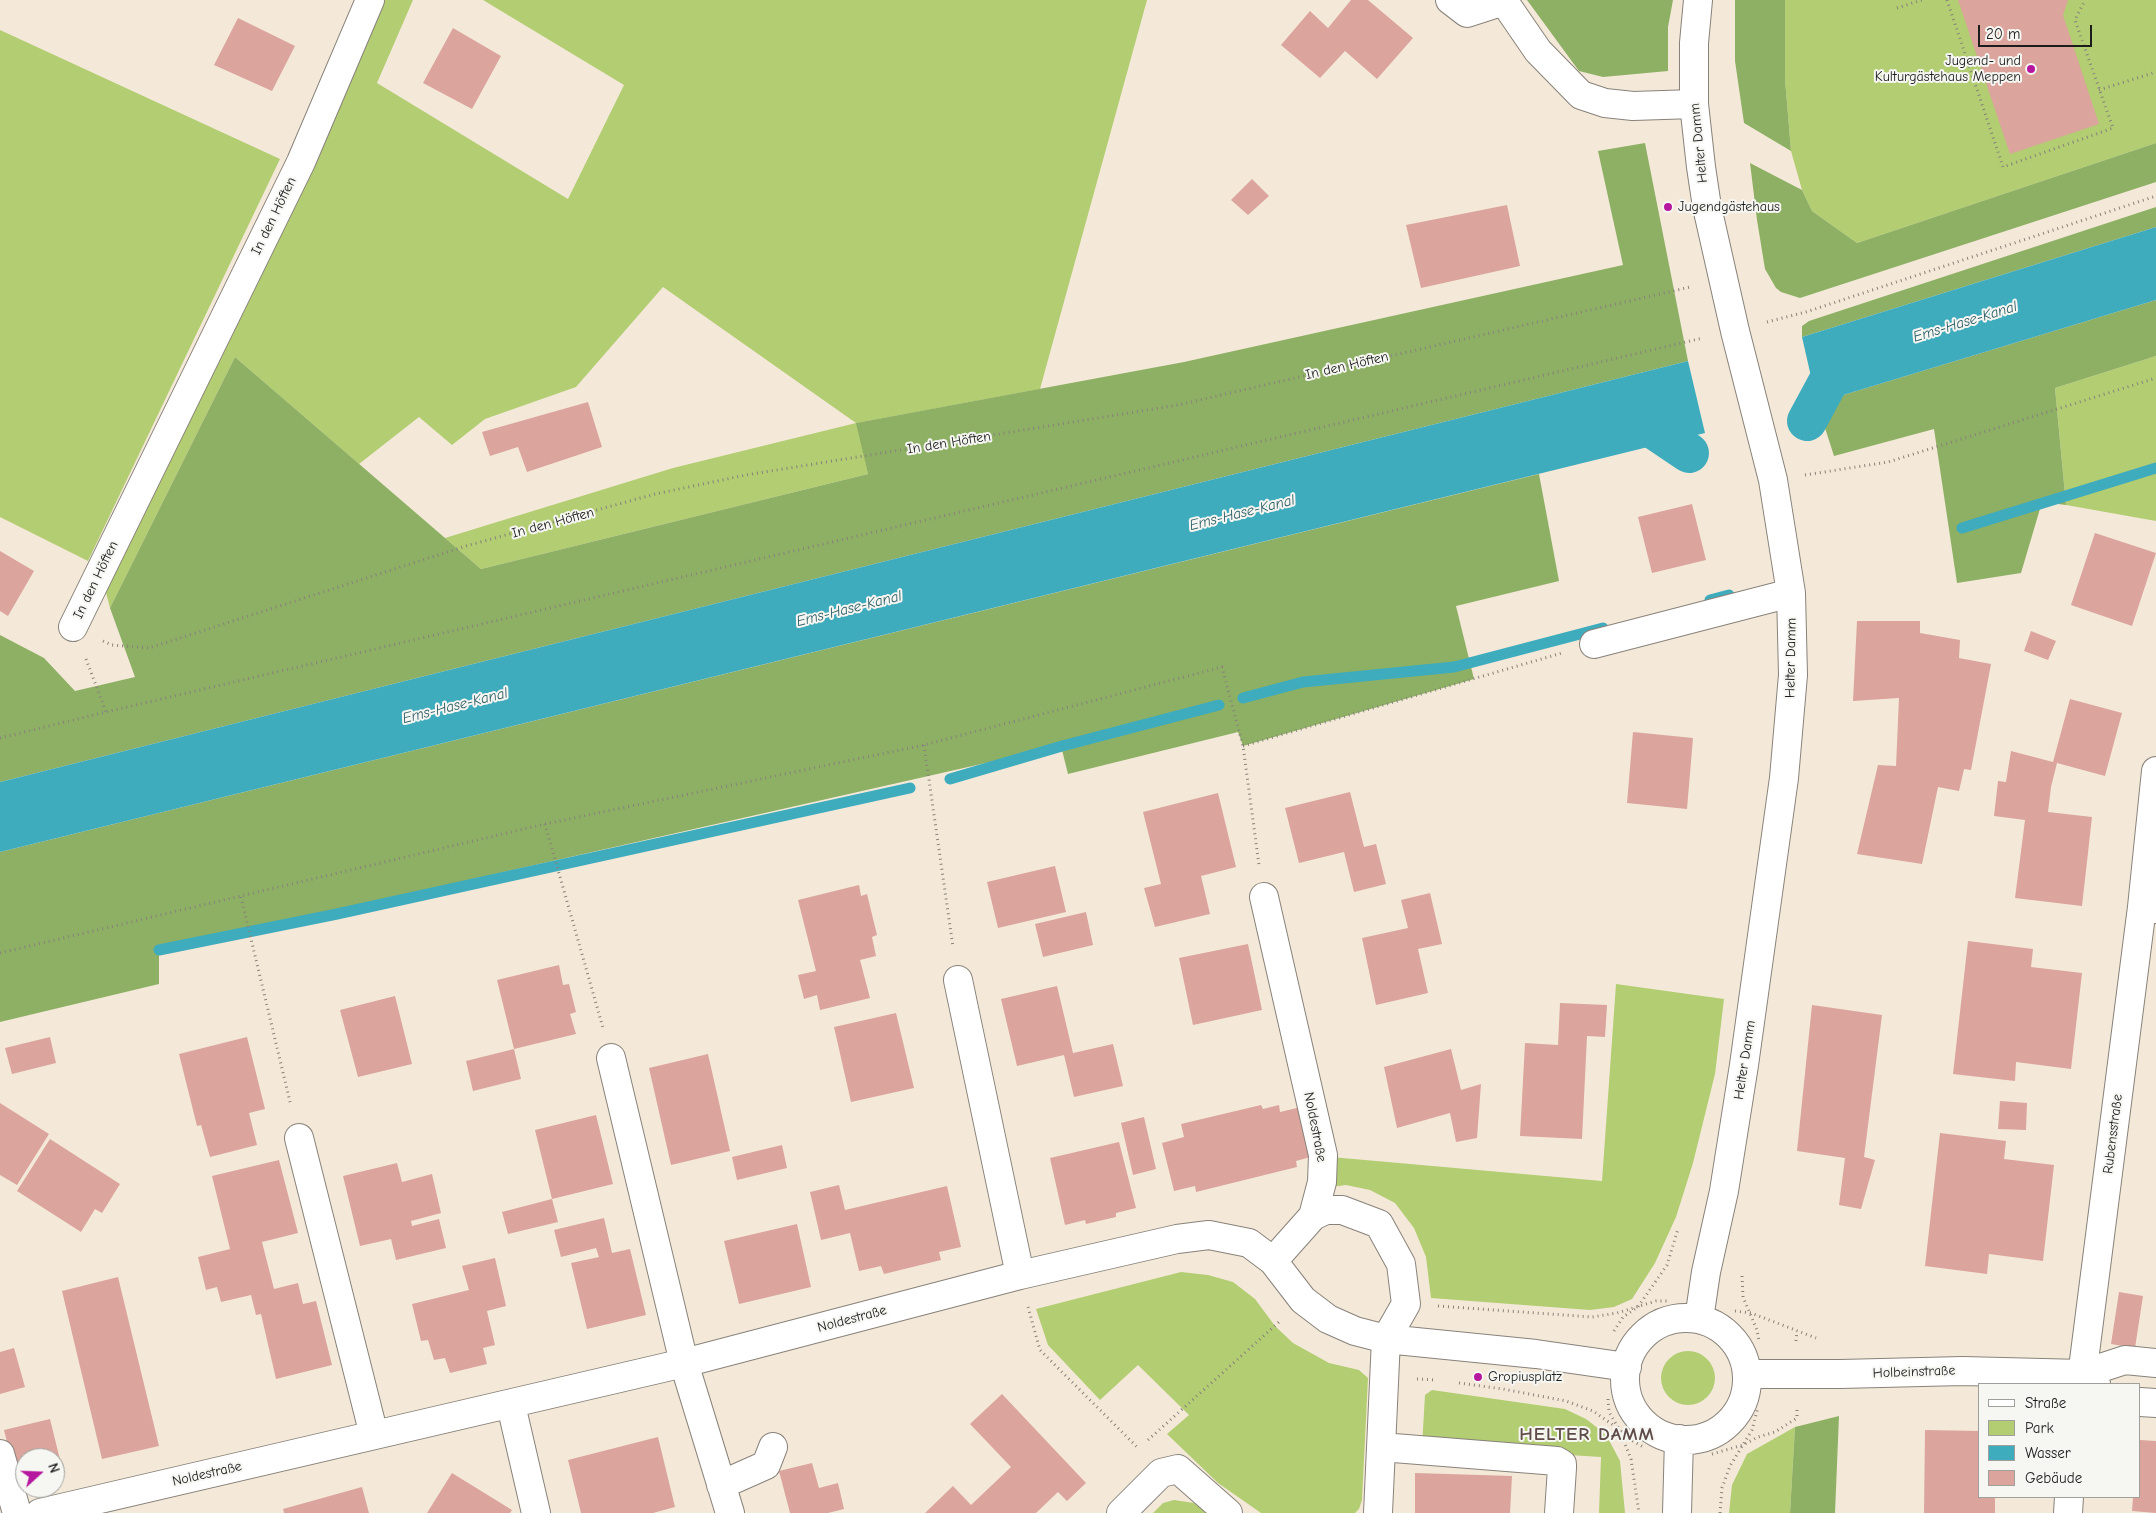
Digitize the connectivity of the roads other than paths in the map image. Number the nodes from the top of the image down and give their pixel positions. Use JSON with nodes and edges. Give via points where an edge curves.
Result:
{"nodes":[{"id":1,"x":370,"y":0,"type":"edge"},
{"id":2,"x":1450,"y":0,"type":"edge"},
{"id":3,"x":1504,"y":0,"type":"edge"},
{"id":4,"x":1698,"y":0,"type":"edge"},
{"id":5,"x":1694,"y":104,"type":"junction"},
{"id":6,"x":1791,"y":593,"type":"junction"},
{"id":7,"x":73,"y":627,"type":"road end"},
{"id":8,"x":1594,"y":644,"type":"road end"},
{"id":9,"x":2156,"y":771,"type":"edge"},
{"id":10,"x":1264,"y":897,"type":"road end"},
{"id":11,"x":2149,"y":908,"type":"edge"},
{"id":12,"x":958,"y":980,"type":"road end"},
{"id":13,"x":611,"y":1058,"type":"road end"},
{"id":14,"x":299,"y":1138,"type":"road end"},
{"id":15,"x":1313,"y":1216,"type":"junction"},
{"id":16,"x":1273,"y":1261,"type":"junction"},
{"id":17,"x":1020,"y":1274,"type":"junction"},
{"id":18,"x":1699,"y":1319,"type":"junction"},
{"id":19,"x":1386,"y":1339,"type":"junction"},
{"id":20,"x":684,"y":1363,"type":"junction"},
{"id":21,"x":2156,"y":1363,"type":"edge"},
{"id":22,"x":1627,"y":1367,"type":"junction"},
{"id":23,"x":1747,"y":1374,"type":"junction"},
{"id":24,"x":2086,"y":1381,"type":"edge"},
{"id":25,"x":2141,"y":1402,"type":"edge"},
{"id":26,"x":2156,"y":1403,"type":"edge"},
{"id":27,"x":511,"y":1404,"type":"junction"},
{"id":28,"x":374,"y":1435,"type":"junction"},
{"id":29,"x":1679,"y":1439,"type":"junction"},
{"id":30,"x":773,"y":1447,"type":"dead end"},
{"id":31,"x":1382,"y":1447,"type":"junction"},
{"id":32,"x":1,"y":1459,"type":"edge"},
{"id":33,"x":721,"y":1485,"type":"junction"},
{"id":34,"x":2069,"y":1498,"type":"edge"},
{"id":35,"x":68,"y":1510,"type":"edge"},
{"id":36,"x":17,"y":1513,"type":"edge"},
{"id":37,"x":40,"y":1513,"type":"edge"},
{"id":38,"x":536,"y":1513,"type":"edge"},
{"id":39,"x":730,"y":1513,"type":"edge"},
{"id":40,"x":1121,"y":1513,"type":"edge"},
{"id":41,"x":1228,"y":1513,"type":"edge"},
{"id":42,"x":1378,"y":1513,"type":"edge"},
{"id":43,"x":1559,"y":1513,"type":"edge"},
{"id":44,"x":1676,"y":1513,"type":"edge"},
{"id":45,"x":2068,"y":1513,"type":"edge"}],
"edges":[{"from":1,"to":7,"type":"street","name":"In den Höften","via":[[301,162]]},
{"from":2,"to":3,"type":"street","via":[[1467,13]]},
{"from":3,"to":5,"type":"street","via":[[1538,51],[1581,96],[1633,106]]},
{"from":4,"to":5,"type":"street","name":"Helter Damm"},
{"from":5,"to":6,"type":"street","name":"Helter Damm","via":[[1707,207],[1773,480]]},
{"from":6,"to":8,"type":"street"},
{"from":6,"to":18,"type":"street","name":"Helter Damm","via":[[1793,675],[1784,778],[1724,1191]]},
{"from":9,"to":11,"type":"street","name":"Rubensstraße"},
{"from":10,"to":15,"type":"street","name":"Noldestraße","via":[[1323,1155],[1322,1182]]},
{"from":11,"to":24,"type":"street","name":"Rubensstraße"},
{"from":12,"to":17,"type":"street"},
{"from":13,"to":20,"type":"street"},
{"from":14,"to":28,"type":"street"},
{"from":15,"to":16,"type":"street","name":"Noldestraße"},
{"from":15,"to":19,"type":"street","via":[[1326,1210],[1342,1210],[1379,1224],[1401,1264],[1406,1304]]},
{"from":16,"to":17,"type":"street","name":"Noldestraße","via":[[1249,1243],[1209,1235],[1177,1239]]},
{"from":16,"to":19,"type":"street","via":[[1303,1300],[1328,1319],[1355,1331]]},
{"from":17,"to":20,"type":"street","name":"Noldestraße"},
{"from":18,"to":22,"type":"street","via":[[1679,1318],[1655,1326],[1637,1343]]},
{"from":18,"to":23,"type":"street","via":[[1728,1335],[1737,1346]]},
{"from":19,"to":22,"type":"street"},
{"from":19,"to":31,"type":"street"},
{"from":20,"to":27,"type":"street","name":"Noldestraße"},
{"from":20,"to":33,"type":"street"},
{"from":21,"to":24,"type":"street","name":"Holbeinstraße","via":[[2125,1360]]},
{"from":22,"to":29,"type":"street","via":[[1627,1392],[1631,1405],[1648,1426],[1658,1433]]},
{"from":23,"to":24,"type":"street","name":"Holbeinstraße","via":[[1963,1371]]},
{"from":23,"to":29,"type":"street","via":[[1744,1398],[1731,1420],[1710,1435]]},
{"from":25,"to":26,"type":"street"},
{"from":27,"to":28,"type":"street","name":"Noldestraße"},
{"from":27,"to":38,"type":"street"},
{"from":28,"to":35,"type":"street","name":"Noldestraße"},
{"from":29,"to":44,"type":"street"},
{"from":30,"to":33,"type":"street","via":[[766,1465]]},
{"from":31,"to":42,"type":"street"},
{"from":31,"to":43,"type":"street","via":[[1557,1461],[1562,1464]]},
{"from":32,"to":36,"type":"street"},
{"from":33,"to":39,"type":"street"},
{"from":34,"to":45,"type":"street"},
{"from":35,"to":37,"type":"street","name":"Noldestraße"},
{"from":40,"to":41,"type":"street","via":[[1160,1473],[1178,1469]]}]}
